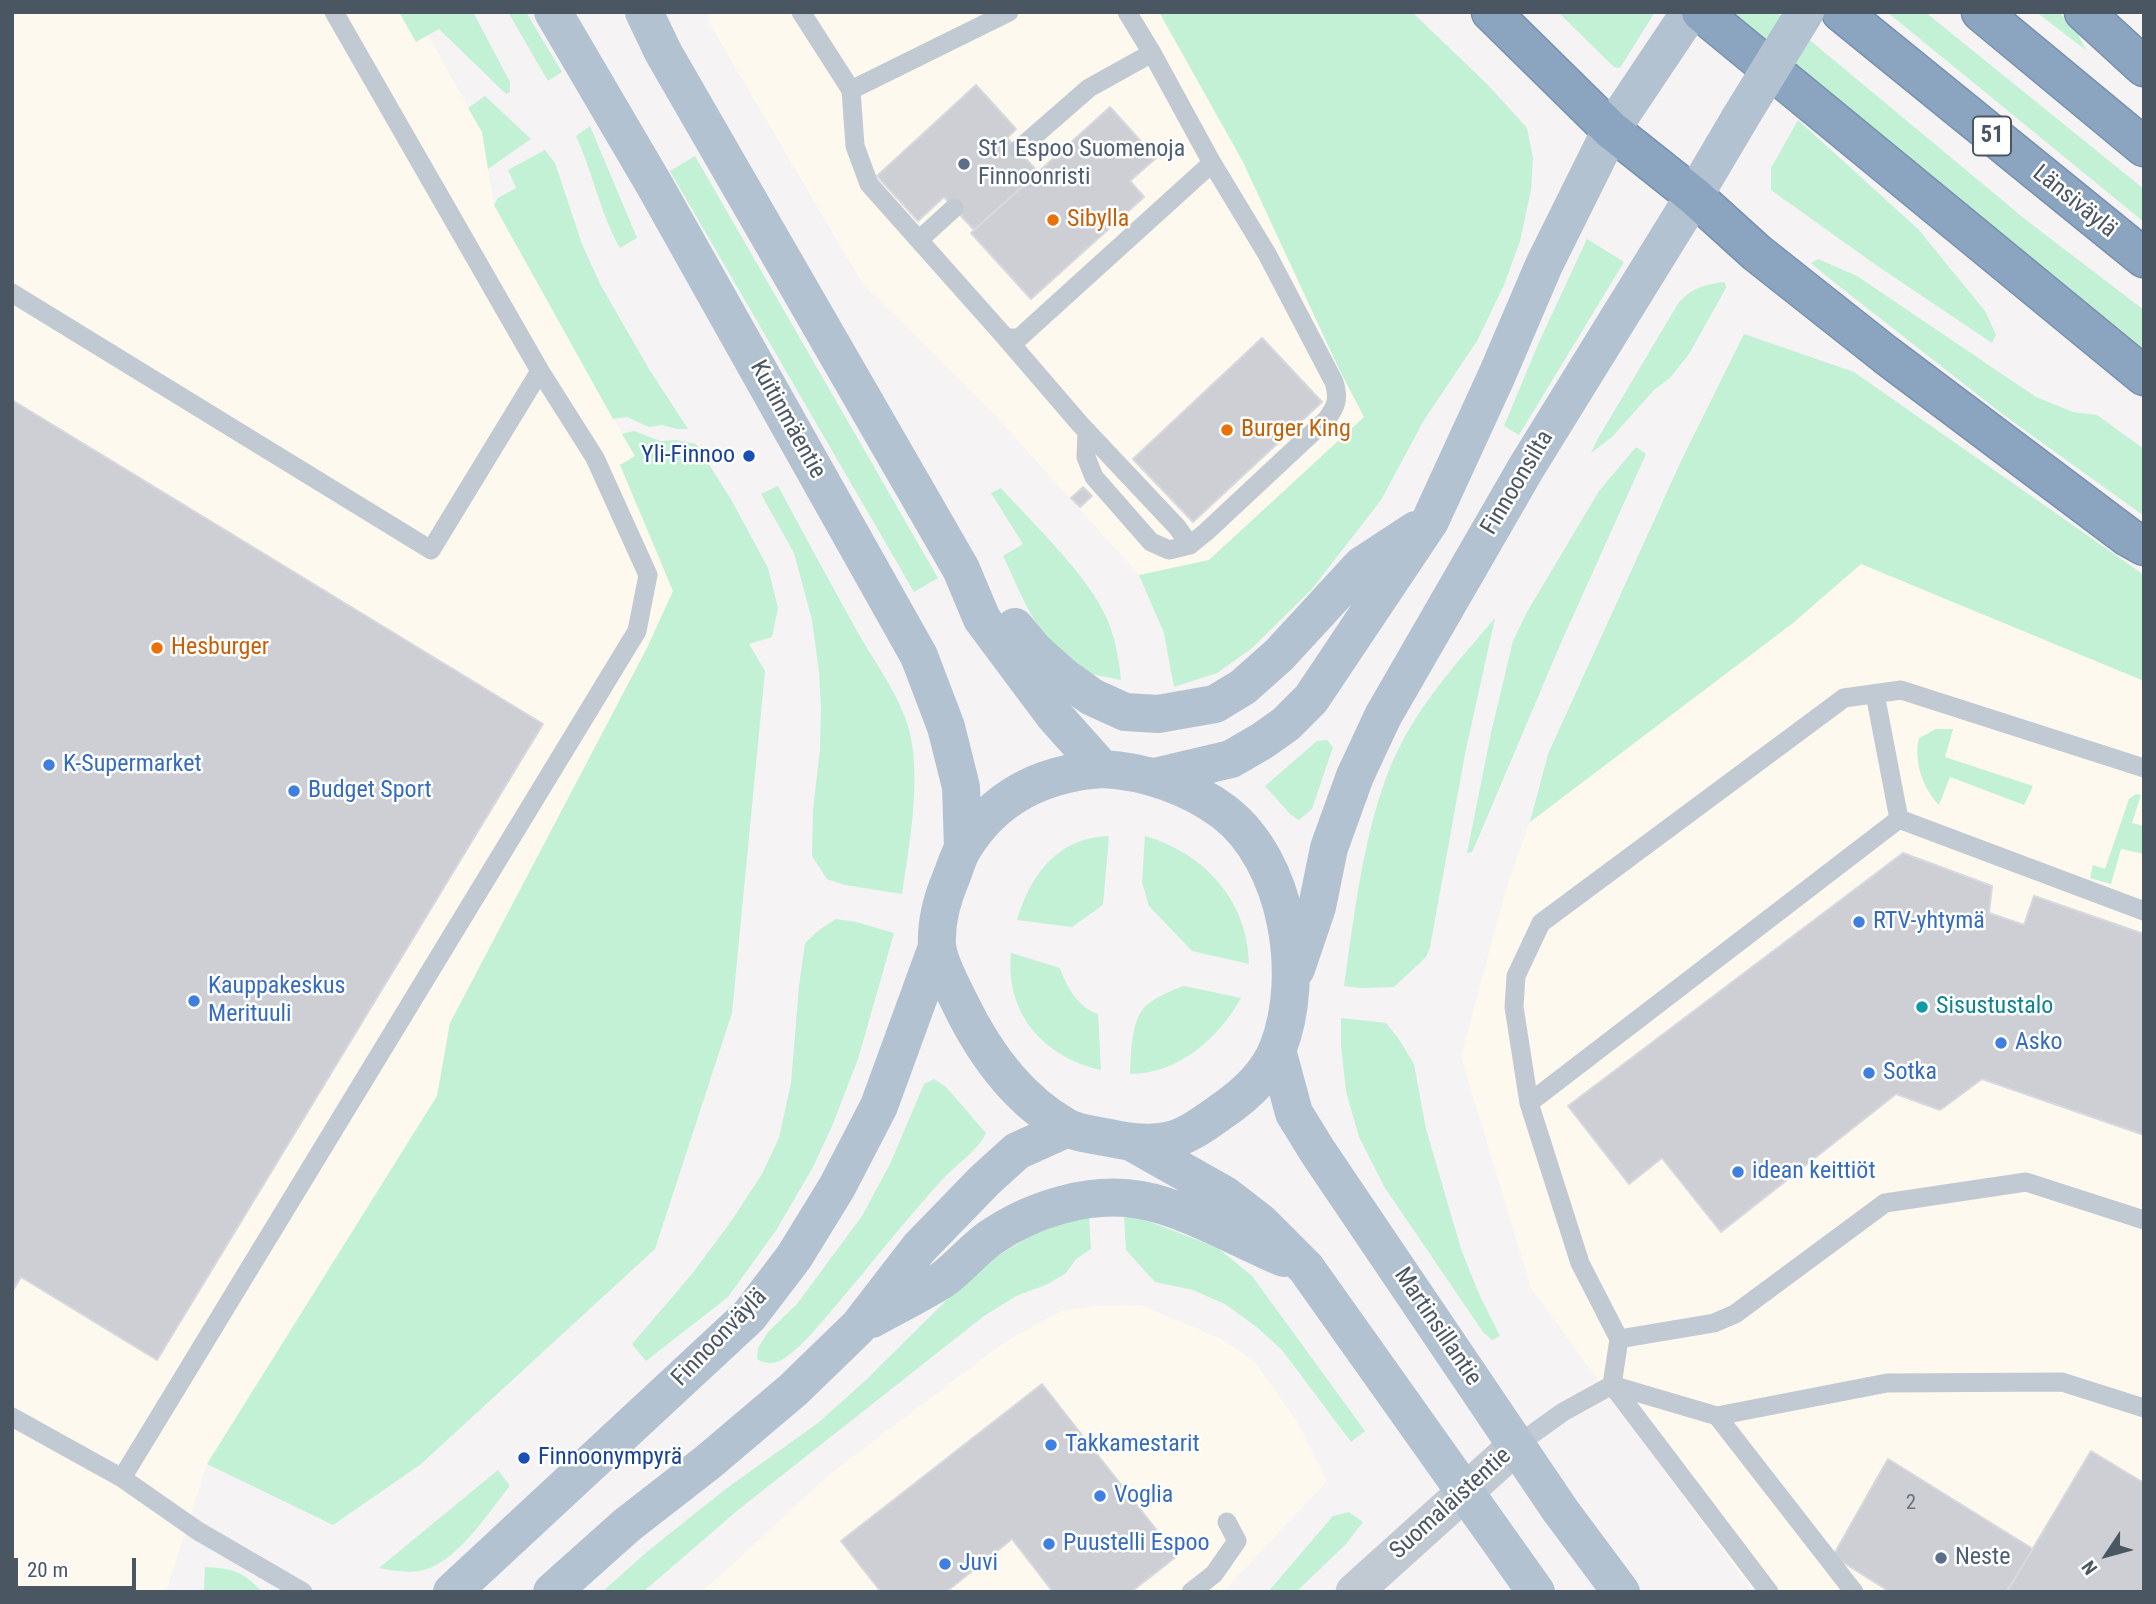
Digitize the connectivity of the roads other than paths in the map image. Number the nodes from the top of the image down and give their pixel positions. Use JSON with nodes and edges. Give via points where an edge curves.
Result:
{"nodes":[{"id":1,"x":334,"y":12,"type":"edge"},
{"id":2,"x":553,"y":12,"type":"edge"},
{"id":3,"x":644,"y":12,"type":"edge"},
{"id":4,"x":801,"y":12,"type":"edge"},
{"id":5,"x":1009,"y":12,"type":"edge"},
{"id":6,"x":1127,"y":12,"type":"edge"},
{"id":7,"x":1491,"y":12,"type":"edge"},
{"id":8,"x":1690,"y":12,"type":"edge"},
{"id":9,"x":1701,"y":12,"type":"edge"},
{"id":10,"x":1805,"y":12,"type":"edge"},
{"id":11,"x":1841,"y":12,"type":"edge"},
{"id":12,"x":1981,"y":12,"type":"edge"},
{"id":13,"x":2084,"y":12,"type":"edge"},
{"id":14,"x":1152,"y":54,"type":"junction"},
{"id":15,"x":2144,"y":67,"type":"edge"},
{"id":16,"x":851,"y":90,"type":"junction"},
{"id":17,"x":1611,"y":130,"type":"junction"},
{"id":18,"x":2144,"y":147,"type":"edge"},
{"id":19,"x":1018,"y":150,"type":"dead end"},
{"id":20,"x":1212,"y":163,"type":"junction"},
{"id":21,"x":1694,"y":195,"type":"junction"},
{"id":22,"x":954,"y":208,"type":"dead end"},
{"id":23,"x":919,"y":240,"type":"junction"},
{"id":24,"x":2144,"y":258,"type":"edge"},
{"id":25,"x":12,"y":293,"type":"edge"},
{"id":26,"x":1006,"y":338,"type":"junction"},
{"id":27,"x":540,"y":370,"type":"junction"},
{"id":28,"x":2144,"y":376,"type":"edge"},
{"id":29,"x":1087,"y":431,"type":"junction"},
{"id":30,"x":1430,"y":521,"type":"junction"},
{"id":31,"x":1190,"y":545,"type":"junction"},
{"id":32,"x":2144,"y":546,"type":"edge"},
{"id":33,"x":961,"y":569,"type":"junction"},
{"id":34,"x":1875,"y":694,"type":"junction"},
{"id":35,"x":2144,"y":768,"type":"edge"},
{"id":36,"x":1102,"y":769,"type":"junction"},
{"id":37,"x":1155,"y":777,"type":"junction"},
{"id":38,"x":1899,"y":819,"type":"junction"},
{"id":39,"x":963,"y":848,"type":"junction"},
{"id":40,"x":2144,"y":911,"type":"edge"},
{"id":41,"x":937,"y":947,"type":"junction"},
{"id":42,"x":1292,"y":981,"type":"junction"},
{"id":43,"x":1278,"y":1051,"type":"junction"},
{"id":44,"x":1529,"y":1103,"type":"junction"},
{"id":45,"x":1068,"y":1128,"type":"junction"},
{"id":46,"x":1133,"y":1143,"type":"junction"},
{"id":47,"x":2144,"y":1220,"type":"edge"},
{"id":48,"x":1306,"y":1268,"type":"junction"},
{"id":49,"x":858,"y":1327,"type":"junction"},
{"id":50,"x":1619,"y":1339,"type":"junction"},
{"id":51,"x":1612,"y":1385,"type":"junction"},
{"id":52,"x":2144,"y":1408,"type":"edge"},
{"id":53,"x":1717,"y":1416,"type":"junction"},
{"id":54,"x":12,"y":1417,"type":"edge"},
{"id":55,"x":1517,"y":1445,"type":"junction"},
{"id":56,"x":122,"y":1478,"type":"junction"},
{"id":57,"x":1465,"y":1493,"type":"junction"},
{"id":58,"x":1227,"y":1522,"type":"dead end"},
{"id":59,"x":303,"y":1592,"type":"edge"},
{"id":60,"x":452,"y":1592,"type":"edge"},
{"id":61,"x":552,"y":1592,"type":"edge"},
{"id":62,"x":1191,"y":1592,"type":"edge"},
{"id":63,"x":1354,"y":1592,"type":"edge"},
{"id":64,"x":1536,"y":1592,"type":"edge"},
{"id":65,"x":1620,"y":1592,"type":"edge"},
{"id":66,"x":1769,"y":1592,"type":"edge"},
{"id":67,"x":1854,"y":1592,"type":"edge"}],
"edges":[{"from":1,"to":27,"type":"lane"},
{"from":2,"to":39,"type":"main road","name":"Kuitinmäentie","via":[[919,656],[946,727],[961,787]]},
{"from":3,"to":33,"type":"main road"},
{"from":4,"to":16,"type":"lane"},
{"from":5,"to":16,"type":"lane"},
{"from":6,"to":14,"type":"lane"},
{"from":7,"to":17,"type":"highway"},
{"from":8,"to":17,"type":"main road"},
{"from":9,"to":28,"type":"highway"},
{"from":10,"to":21,"type":"main road","name":"Finnoonsilta","bridge":true},
{"from":11,"to":24,"type":"highway","name":"Länsiväylä","number":"51"},
{"from":12,"to":18,"type":"highway"},
{"from":13,"to":15,"type":"highway"},
{"from":14,"to":19,"type":"lane","via":[[1089,88]]},
{"from":14,"to":20,"type":"lane"},
{"from":16,"to":23,"type":"lane","via":[[855,146],[869,184]]},
{"from":17,"to":21,"type":"highway"},
{"from":17,"to":30,"type":"main road","via":[[1544,265]]},
{"from":20,"to":26,"type":"lane","via":[[1019,338]]},
{"from":20,"to":31,"type":"lane","via":[[1267,254],[1338,396],[1326,420]]},
{"from":21,"to":32,"type":"highway","via":[[1757,253],[1886,355]]},
{"from":21,"to":42,"type":"main road","name":"Finnoonsilta","via":[[1526,468],[1383,716],[1329,848],[1317,907]]},
{"from":22,"to":23,"type":"lane"},
{"from":23,"to":26,"type":"lane"},
{"from":25,"to":27,"type":"lane","via":[[431,550]]},
{"from":26,"to":29,"type":"lane"},
{"from":27,"to":56,"type":"lane","via":[[595,458],[648,575],[637,631]]},
{"from":29,"to":31,"type":"lane"},
{"from":29,"to":31,"type":"lane","via":[[1086,457],[1094,477],[1151,542],[1169,550]]},
{"from":30,"to":33,"type":"main road","via":[[1361,566],[1243,687],[1215,704],[1158,713],[1125,712],[1092,698],[1034,650]]},
{"from":30,"to":37,"type":"main road","via":[[1311,699],[1286,724],[1231,758]]},
{"from":33,"to":36,"type":"main road","via":[[982,619],[1053,714]]},
{"from":34,"to":35,"type":"lane","via":[[1901,690]]},
{"from":34,"to":38,"type":"lane"},
{"from":34,"to":44,"type":"lane","via":[[1844,698],[1541,923],[1516,976],[1514,996]]},
{"from":36,"to":37,"type":"main road"},
{"from":36,"to":39,"type":"main road","via":[[1073,771],[1016,794],[990,812]]},
{"from":37,"to":42,"type":"main road","via":[[1224,812],[1246,835],[1268,869],[1285,915]]},
{"from":38,"to":40,"type":"lane"},
{"from":38,"to":44,"type":"lane"},
{"from":39,"to":41,"type":"main road","via":[[941,906]]},
{"from":41,"to":45,"type":"main road","via":[[973,1030],[998,1068],[1027,1099]]},
{"from":41,"to":60,"type":"main road","name":"Finnoonväylä","via":[[879,1106],[794,1257],[749,1316]]},
{"from":42,"to":43,"type":"main road"},
{"from":43,"to":46,"type":"main road","via":[[1258,1080],[1198,1128],[1167,1141]]},
{"from":43,"to":55,"type":"main road","name":"Martinsillantie","via":[[1294,1113],[1312,1143]]},
{"from":44,"to":50,"type":"lane","via":[[1580,1263]]},
{"from":45,"to":46,"type":"main road"},
{"from":45,"to":49,"type":"main road","via":[[1017,1151],[984,1181],[919,1248]]},
{"from":46,"to":48,"type":"main road","via":[[1225,1195],[1261,1222]]},
{"from":47,"to":50,"type":"lane","via":[[2026,1182],[1885,1203],[1735,1314]]},
{"from":48,"to":49,"type":"main road","via":[[1191,1215],[1141,1200],[1096,1198],[1028,1216],[990,1237],[943,1279]]},
{"from":48,"to":57,"type":"main road"},
{"from":49,"to":61,"type":"main road","via":[[793,1390]]},
{"from":50,"to":51,"type":"lane"},
{"from":51,"to":53,"type":"lane"},
{"from":51,"to":55,"type":"lane"},
{"from":51,"to":66,"type":"lane"},
{"from":52,"to":53,"type":"lane","via":[[2062,1382],[1887,1383]]},
{"from":53,"to":67,"type":"lane"},
{"from":54,"to":56,"type":"lane"},
{"from":55,"to":57,"type":"street","name":"Suomalaistentie"},
{"from":55,"to":65,"type":"main road","name":"Martinsillantie"},
{"from":56,"to":59,"type":"lane","via":[[198,1531]]},
{"from":57,"to":63,"type":"street","name":"Suomalaistentie"},
{"from":57,"to":64,"type":"main road"},
{"from":58,"to":62,"type":"lane","via":[[1237,1541],[1214,1574]]}]}
